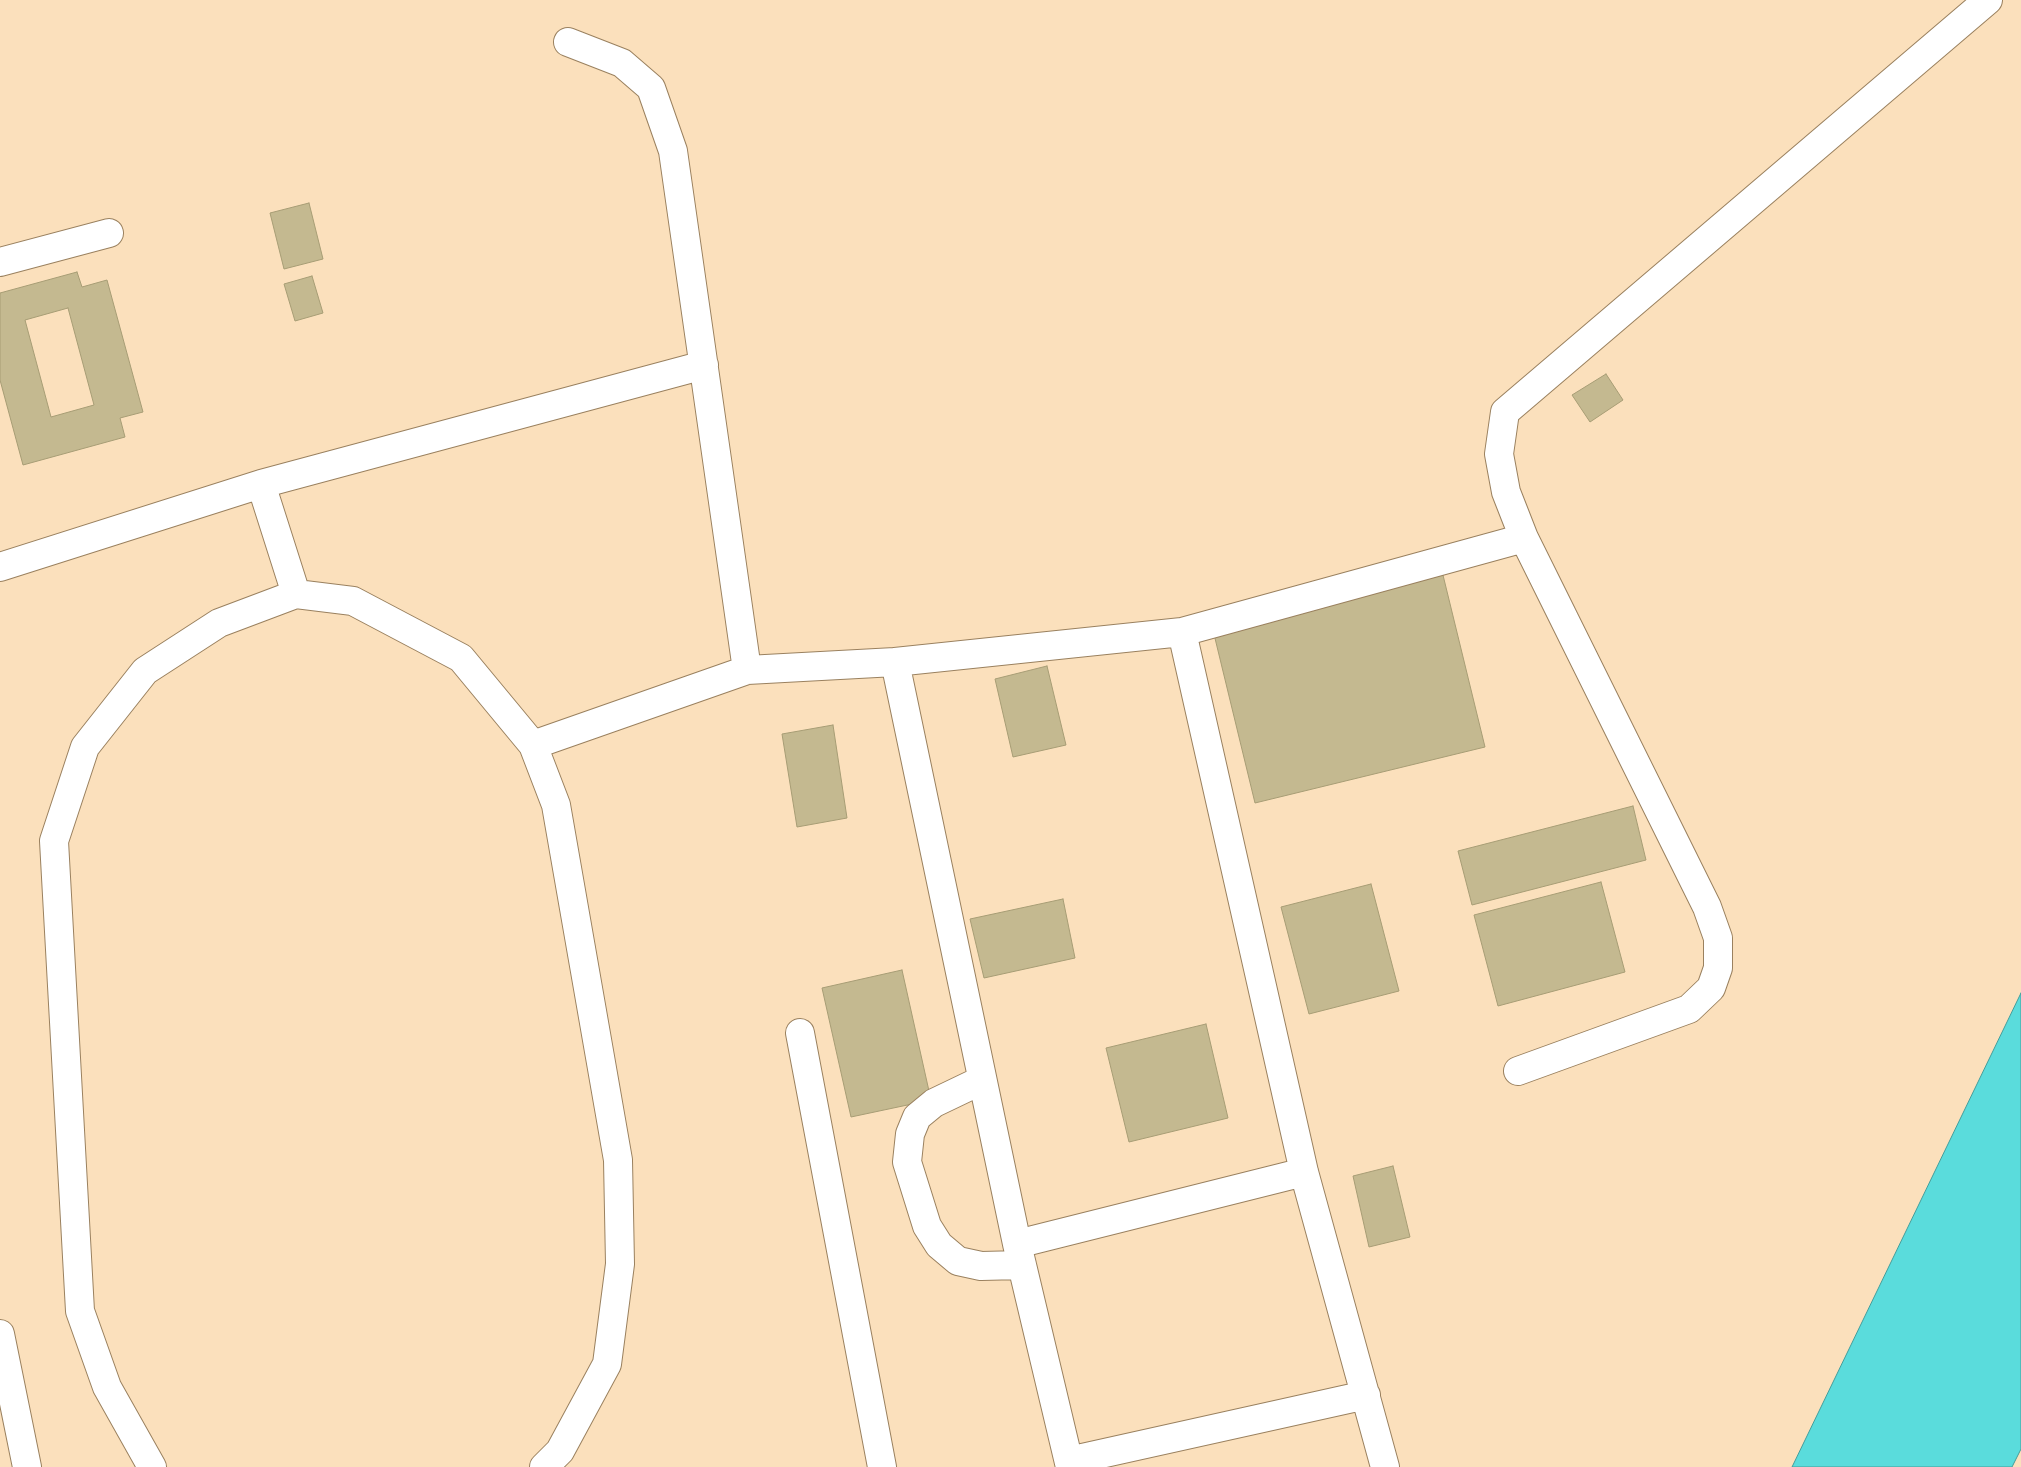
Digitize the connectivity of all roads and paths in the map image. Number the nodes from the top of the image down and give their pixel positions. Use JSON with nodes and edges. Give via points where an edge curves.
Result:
{"nodes":[{"id":1,"x":1988,"y":0,"type":"edge"},
{"id":2,"x":568,"y":42,"type":"dead end"},
{"id":3,"x":109,"y":233,"type":"dead end"},
{"id":4,"x":0,"y":262,"type":"edge"},
{"id":5,"x":704,"y":365,"type":"junction"},
{"id":6,"x":261,"y":484,"type":"junction"},
{"id":7,"x":1524,"y":538,"type":"junction"},
{"id":8,"x":0,"y":567,"type":"edge"},
{"id":9,"x":296,"y":594,"type":"junction"},
{"id":10,"x":1182,"y":632,"type":"junction"},
{"id":11,"x":895,"y":662,"type":"junction"},
{"id":12,"x":747,"y":670,"type":"junction"},
{"id":13,"x":533,"y":745,"type":"junction"},
{"id":14,"x":800,"y":1033,"type":"dead end"},
{"id":15,"x":1518,"y":1071,"type":"dead end"},
{"id":16,"x":982,"y":1080,"type":"junction"},
{"id":17,"x":1304,"y":1172,"type":"junction"},
{"id":18,"x":1019,"y":1255,"type":"junction"},
{"id":19,"x":0,"y":1334,"type":"edge"},
{"id":20,"x":1366,"y":1395,"type":"junction"},
{"id":21,"x":1070,"y":1464,"type":"edge"},
{"id":22,"x":27,"y":1467,"type":"edge"},
{"id":23,"x":152,"y":1467,"type":"edge"},
{"id":24,"x":544,"y":1467,"type":"edge"},
{"id":25,"x":882,"y":1467,"type":"edge"},
{"id":26,"x":1385,"y":1467,"type":"edge"}],
"edges":[{"from":1,"to":7,"type":"street","via":[[1505,412],[1499,454],[1506,492]]},
{"from":2,"to":5,"type":"street","via":[[622,63],[651,88],[673,150]]},
{"from":3,"to":4,"type":"street"},
{"from":5,"to":6,"type":"street"},
{"from":5,"to":12,"type":"street"},
{"from":6,"to":8,"type":"street"},
{"from":6,"to":9,"type":"street"},
{"from":7,"to":10,"type":"street"},
{"from":7,"to":15,"type":"street","via":[[1707,908],[1718,938],[1718,968],[1712,988],[1689,1008]]},
{"from":9,"to":13,"type":"street","via":[[353,601],[461,658]]},
{"from":9,"to":23,"type":"street","via":[[219,624],[145,671],[85,747],[54,841],[80,1311],[107,1387]]},
{"from":10,"to":11,"type":"street"},
{"from":10,"to":17,"type":"street"},
{"from":11,"to":12,"type":"street"},
{"from":11,"to":16,"type":"street"},
{"from":12,"to":13,"type":"street"},
{"from":13,"to":24,"type":"street","via":[[556,805],[618,1160],[620,1264],[606,1364],[560,1451]]},
{"from":14,"to":25,"type":"street"},
{"from":16,"to":18,"type":"street"},
{"from":16,"to":18,"type":"street","via":[[934,1103],[917,1117],[910,1134],[907,1162],[927,1226],[939,1245],[958,1261],[981,1266]]},
{"from":17,"to":18,"type":"street"},
{"from":17,"to":20,"type":"street"},
{"from":18,"to":21,"type":"street"},
{"from":19,"to":22,"type":"street"},
{"from":20,"to":21,"type":"street"},
{"from":20,"to":26,"type":"street"}]}
